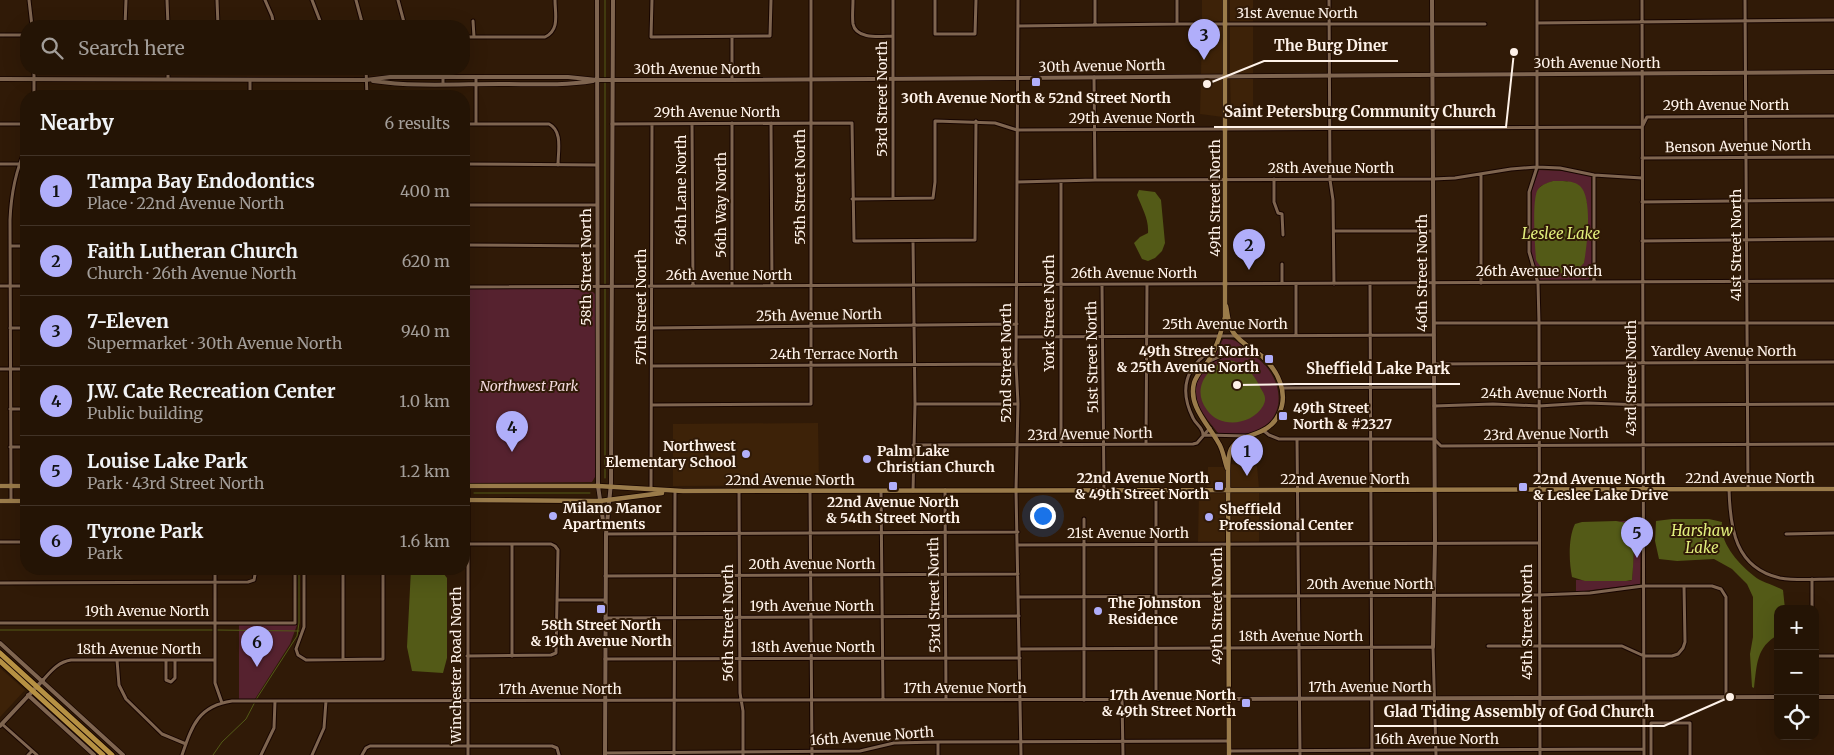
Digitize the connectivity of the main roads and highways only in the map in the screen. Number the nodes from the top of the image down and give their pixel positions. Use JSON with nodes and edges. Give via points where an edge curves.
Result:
{"nodes":[{"id":1,"x":1225,"y":0,"type":"edge"},
{"id":2,"x":1226,"y":306,"type":"junction"},
{"id":3,"x":1228,"y":471,"type":"junction"},
{"id":4,"x":0,"y":486,"type":"edge"},
{"id":5,"x":20,"y":486,"type":"edge"},
{"id":6,"x":470,"y":486,"type":"edge"},
{"id":7,"x":1834,"y":489,"type":"edge"},
{"id":8,"x":1228,"y":490,"type":"junction"},
{"id":9,"x":675,"y":491,"type":"junction"},
{"id":10,"x":470,"y":500,"type":"edge"},
{"id":11,"x":0,"y":501,"type":"edge"},
{"id":12,"x":20,"y":501,"type":"edge"},
{"id":13,"x":0,"y":653,"type":"edge"},
{"id":14,"x":0,"y":660,"type":"edge"},
{"id":15,"x":19,"y":670,"type":"junction"},
{"id":16,"x":35,"y":689,"type":"junction"},
{"id":17,"x":1229,"y":753,"type":"edge"},
{"id":18,"x":103,"y":755,"type":"edge"},
{"id":19,"x":112,"y":755,"type":"edge"}],
"edges":[{"from":1,"to":2,"type":"main road","name":"49th Street North"},
{"from":2,"to":3,"type":"main road","name":"49th Street North","via":[[1220,336],[1196,378],[1193,391],[1196,407],[1220,444]]},
{"from":2,"to":3,"type":"main road","name":"49th Street North","via":[[1236,336],[1268,363],[1279,379],[1283,403],[1276,420],[1264,431],[1242,439],[1232,448]]},
{"from":3,"to":8,"type":"main road","name":"49th Street North"},
{"from":4,"to":5,"type":"main road"},
{"from":6,"to":9,"type":"main road","name":"22nd Avenue North","via":[[598,486]]},
{"from":7,"to":8,"type":"main road","name":"22nd Avenue North"},
{"from":8,"to":9,"type":"main road","name":"22nd Avenue North"},
{"from":8,"to":17,"type":"main road","name":"49th Street North"},
{"from":9,"to":10,"type":"main road","name":"22nd Avenue North","via":[[600,501]]},
{"from":11,"to":12,"type":"main road"},
{"from":13,"to":15,"type":"main road"},
{"from":14,"to":15,"type":"main road"},
{"from":14,"to":16,"type":"main road"},
{"from":15,"to":16,"type":"main road"},
{"from":16,"to":18,"type":"main road"},
{"from":16,"to":19,"type":"main road"}]}
